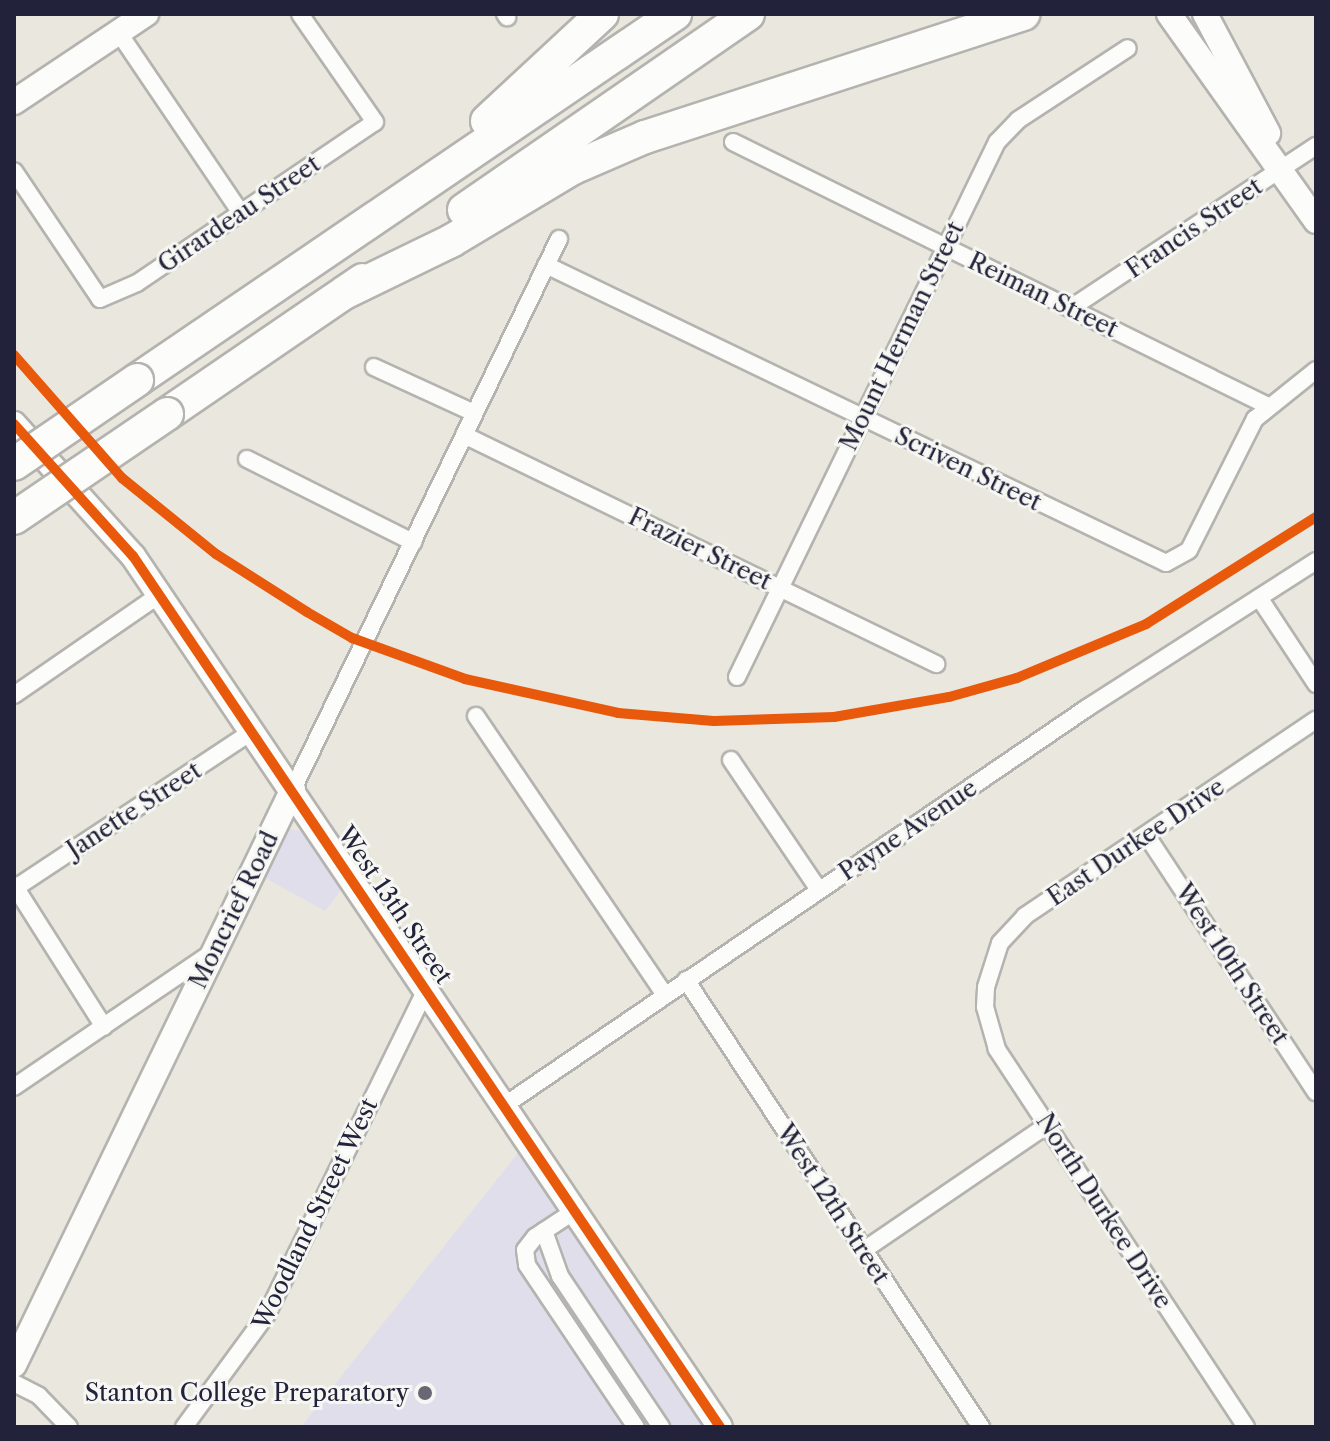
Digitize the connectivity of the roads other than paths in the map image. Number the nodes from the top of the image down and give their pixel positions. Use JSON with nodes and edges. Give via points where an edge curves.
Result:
{"nodes":[{"id":1,"x":146,"y":14,"type":"edge"},
{"id":2,"x":300,"y":14,"type":"edge"},
{"id":3,"x":602,"y":14,"type":"edge"},
{"id":4,"x":675,"y":14,"type":"edge"},
{"id":5,"x":748,"y":14,"type":"edge"},
{"id":6,"x":1024,"y":14,"type":"edge"},
{"id":7,"x":1169,"y":14,"type":"edge"},
{"id":8,"x":1205,"y":14,"type":"edge"},
{"id":9,"x":119,"y":33,"type":"junction"},
{"id":10,"x":1128,"y":48,"type":"dead end"},
{"id":11,"x":14,"y":102,"type":"edge"},
{"id":12,"x":733,"y":142,"type":"dead end"},
{"id":13,"x":1316,"y":146,"type":"edge"},
{"id":14,"x":1283,"y":169,"type":"junction"},
{"id":15,"x":14,"y":171,"type":"edge"},
{"id":16,"x":414,"y":193,"type":"junction"},
{"id":17,"x":241,"y":213,"type":"junction"},
{"id":18,"x":1316,"y":221,"type":"edge"},
{"id":19,"x":559,"y":239,"type":"dead end"},
{"id":20,"x":945,"y":247,"type":"junction"},
{"id":21,"x":546,"y":265,"type":"junction"},
{"id":22,"x":346,"y":292,"type":"junction"},
{"id":23,"x":1071,"y":308,"type":"junction"},
{"id":24,"x":374,"y":367,"type":"dead end"},
{"id":25,"x":1316,"y":370,"type":"edge"},
{"id":26,"x":1268,"y":406,"type":"junction"},
{"id":27,"x":474,"y":413,"type":"junction"},
{"id":28,"x":862,"y":418,"type":"junction"},
{"id":29,"x":14,"y":424,"type":"edge"},
{"id":30,"x":464,"y":435,"type":"junction"},
{"id":31,"x":247,"y":459,"type":"dead end"},
{"id":32,"x":14,"y":464,"type":"edge"},
{"id":33,"x":14,"y":518,"type":"edge"},
{"id":34,"x":413,"y":542,"type":"junction"},
{"id":35,"x":1316,"y":561,"type":"edge"},
{"id":36,"x":780,"y":588,"type":"junction"},
{"id":37,"x":159,"y":595,"type":"junction"},
{"id":38,"x":1260,"y":599,"type":"junction"},
{"id":39,"x":936,"y":664,"type":"dead end"},
{"id":40,"x":737,"y":677,"type":"dead end"},
{"id":41,"x":1316,"y":684,"type":"edge"},
{"id":42,"x":14,"y":695,"type":"edge"},
{"id":43,"x":476,"y":716,"type":"dead end"},
{"id":44,"x":1316,"y":720,"type":"edge"},
{"id":45,"x":253,"y":731,"type":"junction"},
{"id":46,"x":731,"y":760,"type":"dead end"},
{"id":47,"x":293,"y":789,"type":"junction"},
{"id":48,"x":1147,"y":836,"type":"junction"},
{"id":49,"x":14,"y":887,"type":"edge"},
{"id":50,"x":819,"y":890,"type":"junction"},
{"id":51,"x":214,"y":951,"type":"junction"},
{"id":52,"x":686,"y":980,"type":"junction"},
{"id":53,"x":986,"y":987,"type":"joint"},
{"id":54,"x":427,"y":988,"type":"junction"},
{"id":55,"x":664,"y":994,"type":"junction"},
{"id":56,"x":104,"y":1027,"type":"junction"},
{"id":57,"x":14,"y":1087,"type":"edge"},
{"id":58,"x":1316,"y":1092,"type":"edge"},
{"id":59,"x":505,"y":1105,"type":"junction"},
{"id":60,"x":1047,"y":1125,"type":"junction"},
{"id":61,"x":576,"y":1210,"type":"junction"},
{"id":62,"x":544,"y":1231,"type":"junction"},
{"id":63,"x":864,"y":1250,"type":"junction"},
{"id":64,"x":14,"y":1365,"type":"edge"},
{"id":65,"x":14,"y":1383,"type":"edge"},
{"id":66,"x":69,"y":1427,"type":"edge"},
{"id":67,"x":184,"y":1427,"type":"edge"},
{"id":68,"x":636,"y":1427,"type":"edge"},
{"id":69,"x":661,"y":1427,"type":"edge"},
{"id":70,"x":720,"y":1427,"type":"edge"},
{"id":71,"x":981,"y":1427,"type":"edge"},
{"id":72,"x":1246,"y":1427,"type":"edge"}],
"edges":[{"from":1,"to":9,"type":"street"},
{"from":2,"to":17,"type":"street","name":"Girardeau Street","via":[[375,122]]},
{"from":3,"to":16,"type":"highway","via":[[498,113],[451,148]]},
{"from":4,"to":16,"type":"highway"},
{"from":5,"to":22,"type":"highway"},
{"from":6,"to":22,"type":"highway","via":[[634,141],[573,168],[451,241]]},
{"from":7,"to":14,"type":"street"},
{"from":8,"to":14,"type":"street"},
{"from":9,"to":11,"type":"street"},
{"from":9,"to":17,"type":"street"},
{"from":10,"to":20,"type":"street","name":"Mount Herman Street","via":[[1006,130]]},
{"from":12,"to":20,"type":"street","name":"Reiman Street"},
{"from":13,"to":14,"type":"street","name":"Francis Street"},
{"from":14,"to":18,"type":"street"},
{"from":14,"to":23,"type":"street","name":"Francis Street"},
{"from":15,"to":17,"type":"street","name":"Girardeau Street","via":[[100,299],[137,283]]},
{"from":16,"to":32,"type":"highway","bridge":true},
{"from":19,"to":21,"type":"street","name":"Moncrief Road"},
{"from":20,"to":23,"type":"street","name":"Reiman Street"},
{"from":20,"to":28,"type":"street","name":"Mount Herman Street"},
{"from":21,"to":27,"type":"street","name":"Moncrief Road"},
{"from":21,"to":28,"type":"street","name":"Scriven Street"},
{"from":22,"to":33,"type":"highway","bridge":true},
{"from":23,"to":26,"type":"street","name":"Reiman Street"},
{"from":24,"to":27,"type":"street"},
{"from":25,"to":26,"type":"street"},
{"from":26,"to":28,"type":"street","name":"Scriven Street","via":[[1243,437],[1189,550],[1175,561],[1155,560]]},
{"from":27,"to":30,"type":"street","name":"Moncrief Road"},
{"from":28,"to":36,"type":"street","name":"Mount Herman Street"},
{"from":29,"to":37,"type":"street","name":"West 13th Street","via":[[103,518]]},
{"from":30,"to":34,"type":"street","name":"Moncrief Road"},
{"from":30,"to":36,"type":"street","name":"Frazier Street"},
{"from":31,"to":34,"type":"street"},
{"from":34,"to":47,"type":"street","name":"Moncrief Road"},
{"from":35,"to":38,"type":"street","name":"Payne Avenue"},
{"from":36,"to":39,"type":"street","name":"Frazier Street"},
{"from":36,"to":40,"type":"street","name":"Mount Herman Street"},
{"from":37,"to":42,"type":"street"},
{"from":37,"to":45,"type":"street","name":"West 13th Street"},
{"from":38,"to":41,"type":"street"},
{"from":38,"to":50,"type":"street","name":"Payne Avenue","via":[[1087,708]]},
{"from":43,"to":55,"type":"street"},
{"from":44,"to":48,"type":"street","name":"East Durkee Drive"},
{"from":45,"to":47,"type":"street","name":"West 13th Street"},
{"from":45,"to":49,"type":"street","name":"Janette Street"},
{"from":46,"to":50,"type":"street"},
{"from":47,"to":51,"type":"street","name":"Moncrief Road"},
{"from":47,"to":54,"type":"street","name":"West 13th Street"},
{"from":48,"to":53,"type":"street","name":"East Durkee Drive","via":[[1013,926],[1000,943]]},
{"from":48,"to":58,"type":"street","name":"West 10th Street"},
{"from":49,"to":56,"type":"street"},
{"from":50,"to":52,"type":"street","name":"Payne Avenue"},
{"from":51,"to":56,"type":"street"},
{"from":51,"to":64,"type":"street","name":"Moncrief Road"},
{"from":52,"to":55,"type":"street","name":"Payne Avenue"},
{"from":52,"to":63,"type":"street","name":"West 12th Street"},
{"from":53,"to":60,"type":"street","name":"North Durkee Drive","via":[[985,1007],[997,1049]]},
{"from":54,"to":59,"type":"street","name":"West 13th Street"},
{"from":54,"to":67,"type":"street","name":"Woodland Street West","via":[[267,1314]]},
{"from":55,"to":59,"type":"street","name":"Payne Avenue"},
{"from":56,"to":57,"type":"street"},
{"from":59,"to":61,"type":"street","name":"West 13th Street"},
{"from":60,"to":63,"type":"street"},
{"from":60,"to":72,"type":"street","name":"North Durkee Drive"},
{"from":61,"to":62,"type":"street"},
{"from":61,"to":70,"type":"street","name":"West 13th Street"},
{"from":62,"to":68,"type":"street","via":[[525,1250],[527,1265]]},
{"from":62,"to":69,"type":"street","via":[[560,1276]]},
{"from":63,"to":71,"type":"street","name":"West 12th Street"},
{"from":65,"to":66,"type":"street","via":[[39,1396]]}]}
